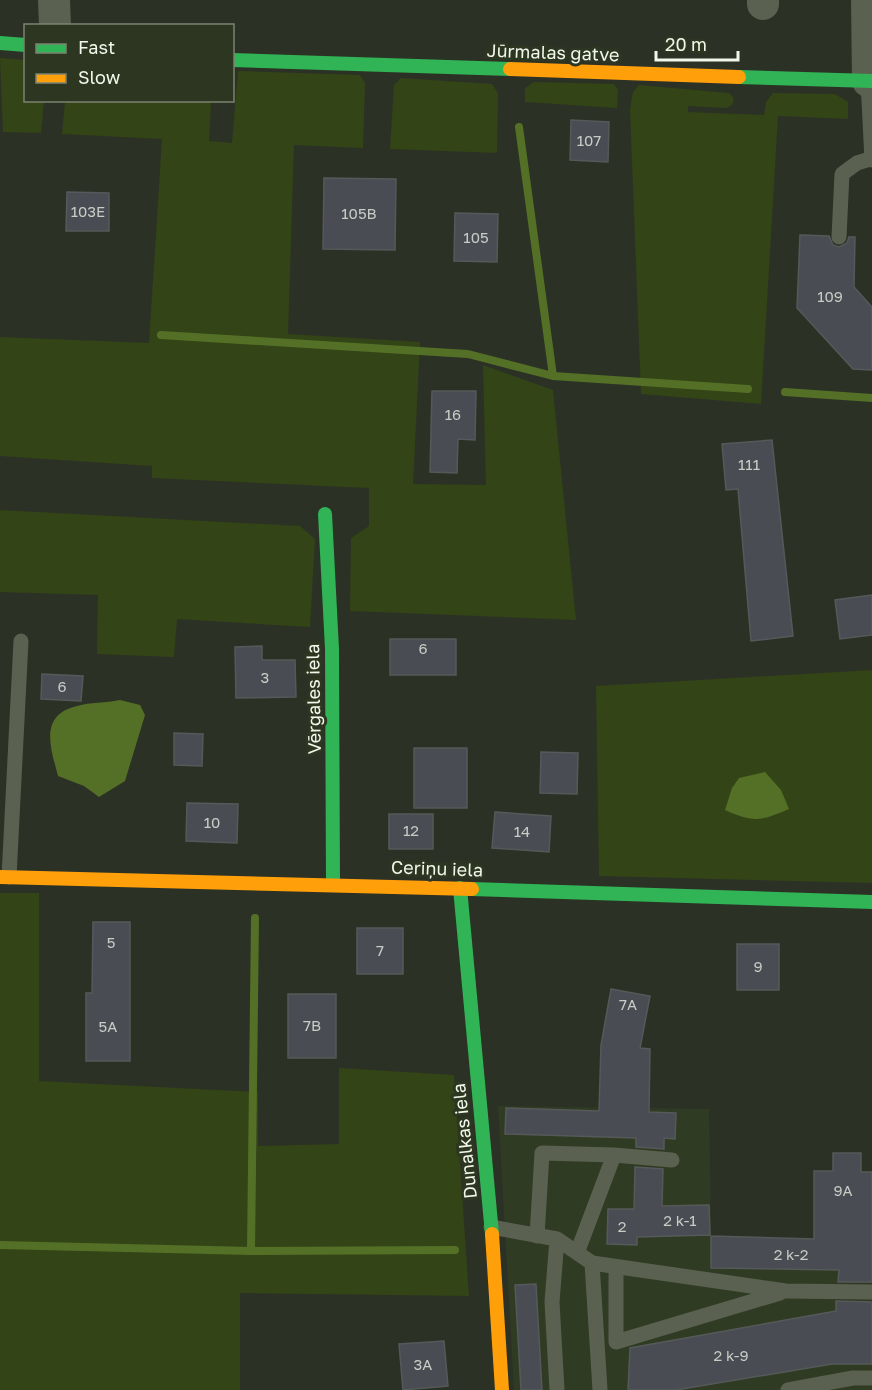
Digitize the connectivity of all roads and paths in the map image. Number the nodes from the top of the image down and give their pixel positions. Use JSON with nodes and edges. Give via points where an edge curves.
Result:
{"nodes":[{"id":1,"x":54,"y":0,"type":"edge"},
{"id":2,"x":867,"y":0,"type":"edge"},
{"id":3,"x":55,"y":24,"type":"edge"},
{"id":4,"x":0,"y":43,"type":"edge"},
{"id":5,"x":24,"y":45,"type":"edge"},
{"id":6,"x":234,"y":60,"type":"edge"},
{"id":7,"x":870,"y":81,"type":"edge"},
{"id":8,"x":871,"y":160,"type":"edge"},
{"id":9,"x":839,"y":237,"type":"dead end"},
{"id":10,"x":325,"y":514,"type":"dead end"},
{"id":11,"x":21,"y":641,"type":"dead end"},
{"id":12,"x":4,"y":877,"type":"edge"},
{"id":13,"x":333,"y":884,"type":"junction"},
{"id":14,"x":460,"y":888,"type":"junction"},
{"id":15,"x":872,"y":902,"type":"edge"},
{"id":16,"x":614,"y":1155,"type":"junction"},
{"id":17,"x":672,"y":1160,"type":"dead end"},
{"id":18,"x":491,"y":1227,"type":"junction"},
{"id":19,"x":537,"y":1236,"type":"junction"},
{"id":20,"x":557,"y":1239,"type":"junction"},
{"id":21,"x":578,"y":1253,"type":"junction"},
{"id":22,"x":592,"y":1263,"type":"junction"},
{"id":23,"x":616,"y":1267,"type":"junction"},
{"id":24,"x":786,"y":1291,"type":"junction"},
{"id":25,"x":872,"y":1292,"type":"edge"},
{"id":26,"x":872,"y":1378,"type":"edge"},
{"id":27,"x":502,"y":1390,"type":"edge"},
{"id":28,"x":557,"y":1390,"type":"edge"},
{"id":29,"x":600,"y":1390,"type":"edge"},
{"id":30,"x":788,"y":1390,"type":"edge"}],
"edges":[{"from":1,"to":3,"type":"street"},
{"from":2,"to":7,"type":"street"},
{"from":4,"to":5,"type":"street"},
{"from":6,"to":7,"type":"street","name":"Jūrmalas gatve"},
{"from":7,"to":8,"type":"lane"},
{"from":8,"to":9,"type":"lane","via":[[857,163],[842,174]]},
{"from":10,"to":13,"type":"street","name":"Vērgales iela","via":[[332,649]]},
{"from":11,"to":12,"type":"lane"},
{"from":12,"to":13,"type":"street","name":"Ceriņu iela"},
{"from":13,"to":14,"type":"street","name":"Ceriņu iela"},
{"from":14,"to":15,"type":"street","name":"Ceriņu iela"},
{"from":14,"to":18,"type":"street","name":"Dunalkas iela"},
{"from":16,"to":17,"type":"lane"},
{"from":16,"to":19,"type":"lane","via":[[542,1153]]},
{"from":16,"to":21,"type":"lane"},
{"from":18,"to":19,"type":"lane"},
{"from":18,"to":27,"type":"street","name":"Dunalkas iela"},
{"from":19,"to":20,"type":"lane"},
{"from":20,"to":21,"type":"lane"},
{"from":20,"to":28,"type":"lane","via":[[552,1302]]},
{"from":21,"to":22,"type":"lane"},
{"from":22,"to":23,"type":"lane"},
{"from":22,"to":29,"type":"lane"},
{"from":23,"to":24,"type":"lane"},
{"from":23,"to":24,"type":"lane","via":[[616,1342]]},
{"from":24,"to":25,"type":"lane"},
{"from":26,"to":30,"type":"lane"}]}
